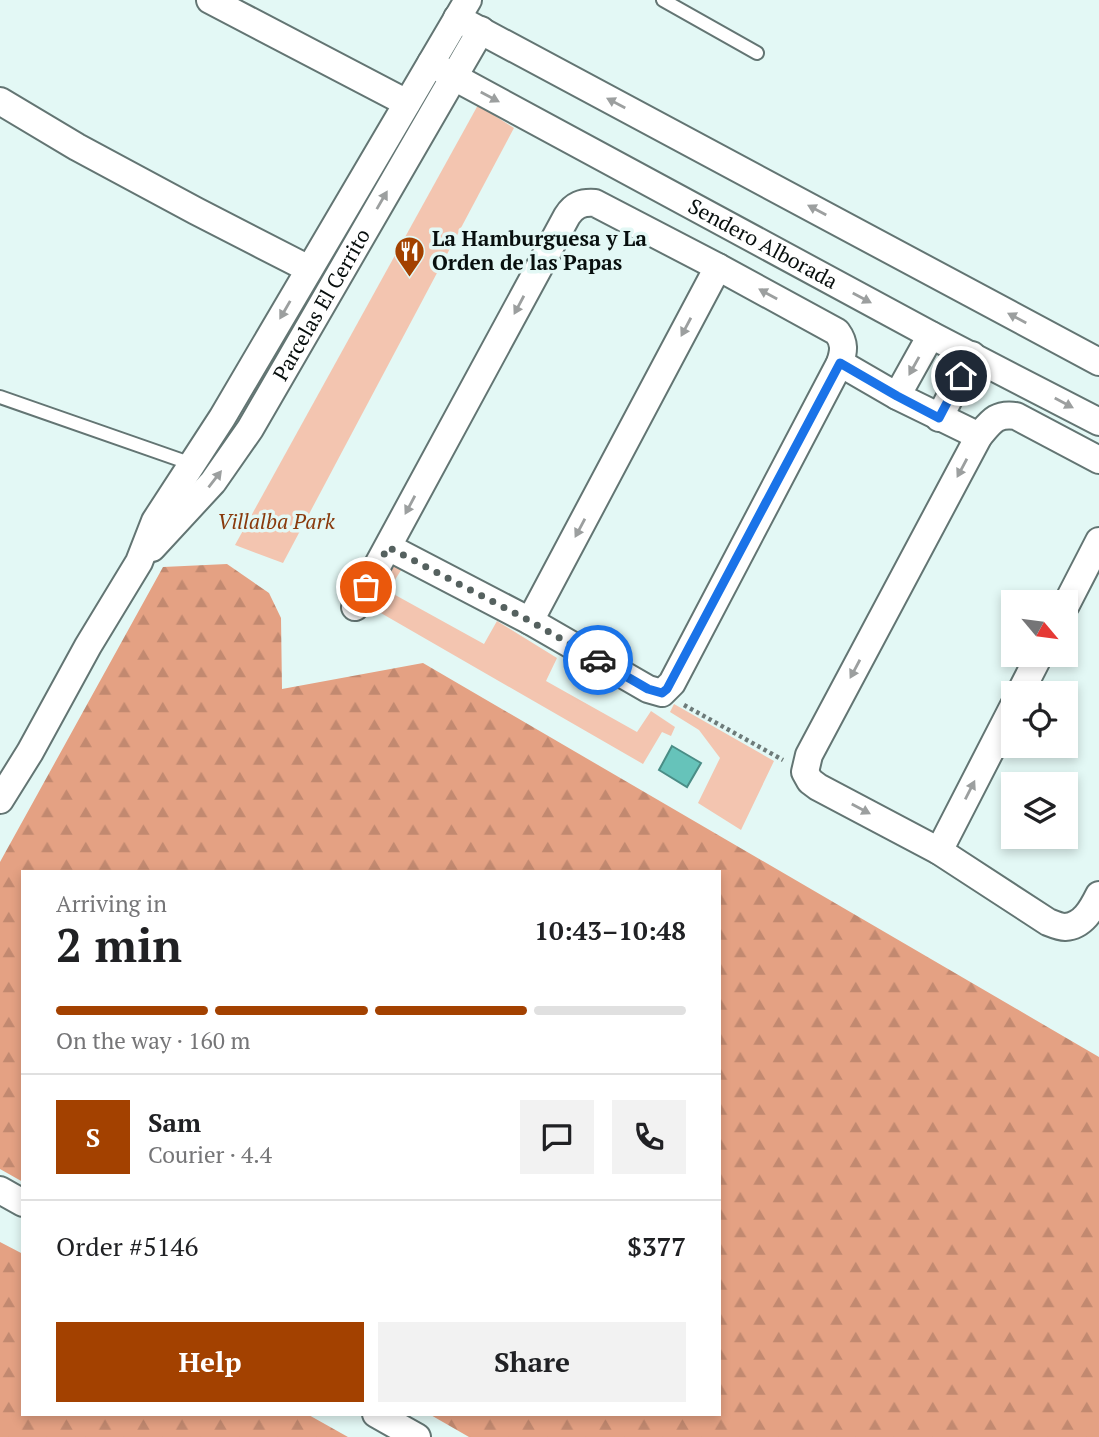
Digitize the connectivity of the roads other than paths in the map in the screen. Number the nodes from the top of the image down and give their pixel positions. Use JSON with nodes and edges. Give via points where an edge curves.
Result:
{"nodes":[{"id":1,"x":210,"y":0,"type":"edge"},
{"id":2,"x":663,"y":0,"type":"edge"},
{"id":3,"x":463,"y":9,"type":"edge"},
{"id":4,"x":481,"y":30,"type":"junction"},
{"id":5,"x":757,"y":53,"type":"dead end"},
{"id":6,"x":430,"y":63,"type":"junction"},
{"id":7,"x":454,"y":77,"type":"junction"},
{"id":8,"x":0,"y":101,"type":"edge"},
{"id":9,"x":407,"y":103,"type":"junction"},
{"id":10,"x":718,"y":267,"type":"junction"},
{"id":11,"x":309,"y":269,"type":"junction"},
{"id":12,"x":931,"y":335,"type":"junction"},
{"id":13,"x":972,"y":355,"type":"junction"},
{"id":14,"x":1099,"y":362,"type":"edge"},
{"id":15,"x":840,"y":363,"type":"junction"},
{"id":16,"x":897,"y":396,"type":"junction"},
{"id":17,"x":0,"y":397,"type":"edge"},
{"id":18,"x":939,"y":418,"type":"junction"},
{"id":19,"x":1099,"y":422,"type":"edge"},
{"id":20,"x":979,"y":436,"type":"junction"},
{"id":21,"x":1099,"y":460,"type":"edge"},
{"id":22,"x":192,"y":464,"type":"junction"},
{"id":23,"x":1099,"y":541,"type":"edge"},
{"id":24,"x":388,"y":547,"type":"junction"},
{"id":25,"x":139,"y":562,"type":"junction"},
{"id":26,"x":1074,"y":590,"type":"edge"},
{"id":27,"x":355,"y":607,"type":"dead end"},
{"id":28,"x":530,"y":621,"type":"junction"},
{"id":29,"x":1001,"y":730,"type":"edge"},
{"id":30,"x":4,"y":783,"type":"edge"},
{"id":31,"x":939,"y":850,"type":"junction"},
{"id":32,"x":1099,"y":895,"type":"edge"},
{"id":33,"x":0,"y":1190,"type":"edge"},
{"id":34,"x":21,"y":1202,"type":"edge"},
{"id":35,"x":380,"y":1416,"type":"edge"},
{"id":36,"x":417,"y":1437,"type":"edge"}],
"edges":[{"from":1,"to":9,"type":"street"},
{"from":2,"to":5,"type":"lane"},
{"from":3,"to":4,"type":"street"},
{"from":3,"to":6,"type":"street","name":"Parcelas El Cerrito"},
{"from":4,"to":7,"type":"street","name":"Parcelas El Cerrito"},
{"from":14,"to":4,"type":"street","one_way":true},
{"from":6,"to":7,"type":"street","name":"Sendero Alborada"},
{"from":6,"to":9,"type":"street","name":"Parcelas El Cerrito"},
{"from":7,"to":12,"type":"street","name":"Sendero Alborada","one_way":true},
{"from":25,"to":7,"type":"street","name":"Parcelas El Cerrito","one_way":true,"via":[[213,482],[250,429]]},
{"from":8,"to":11,"type":"street","via":[[77,147]]},
{"from":9,"to":11,"type":"street","name":"Parcelas El Cerrito"},
{"from":15,"to":10,"type":"street","one_way":true,"via":[[844,344],[837,332]]},
{"from":10,"to":24,"type":"street","one_way":true,"via":[[595,203],[571,209]]},
{"from":10,"to":28,"type":"street","one_way":true},
{"from":11,"to":22,"type":"street","name":"Parcelas El Cerrito","one_way":true},
{"from":12,"to":13,"type":"street","name":"Sendero Alborada"},
{"from":12,"to":16,"type":"street","one_way":true},
{"from":13,"to":18,"type":"street"},
{"from":13,"to":19,"type":"street","name":"Sendero Alborada","one_way":true},
{"from":15,"to":16,"type":"street"},
{"from":15,"to":28,"type":"street","via":[[672,682],[662,693]]},
{"from":16,"to":18,"type":"street"},
{"from":17,"to":22,"type":"lane"},
{"from":18,"to":20,"type":"street"},
{"from":20,"to":21,"type":"street","via":[[995,419],[1016,416]]},
{"from":20,"to":31,"type":"street","one_way":true,"via":[[809,755],[805,772],[818,787]]},
{"from":22,"to":25,"type":"street","name":"Parcelas El Cerrito","via":[[155,520]]},
{"from":23,"to":26,"type":"street"},
{"from":24,"to":27,"type":"street"},
{"from":24,"to":28,"type":"street"},
{"from":25,"to":30,"type":"street","name":"Parcelas El Cerrito","via":[[30,752]]},
{"from":31,"to":29,"type":"street","one_way":true},
{"from":31,"to":32,"type":"street","via":[[1048,922],[1064,927],[1078,923]]},
{"from":33,"to":34,"type":"street"},
{"from":35,"to":36,"type":"street"}]}
